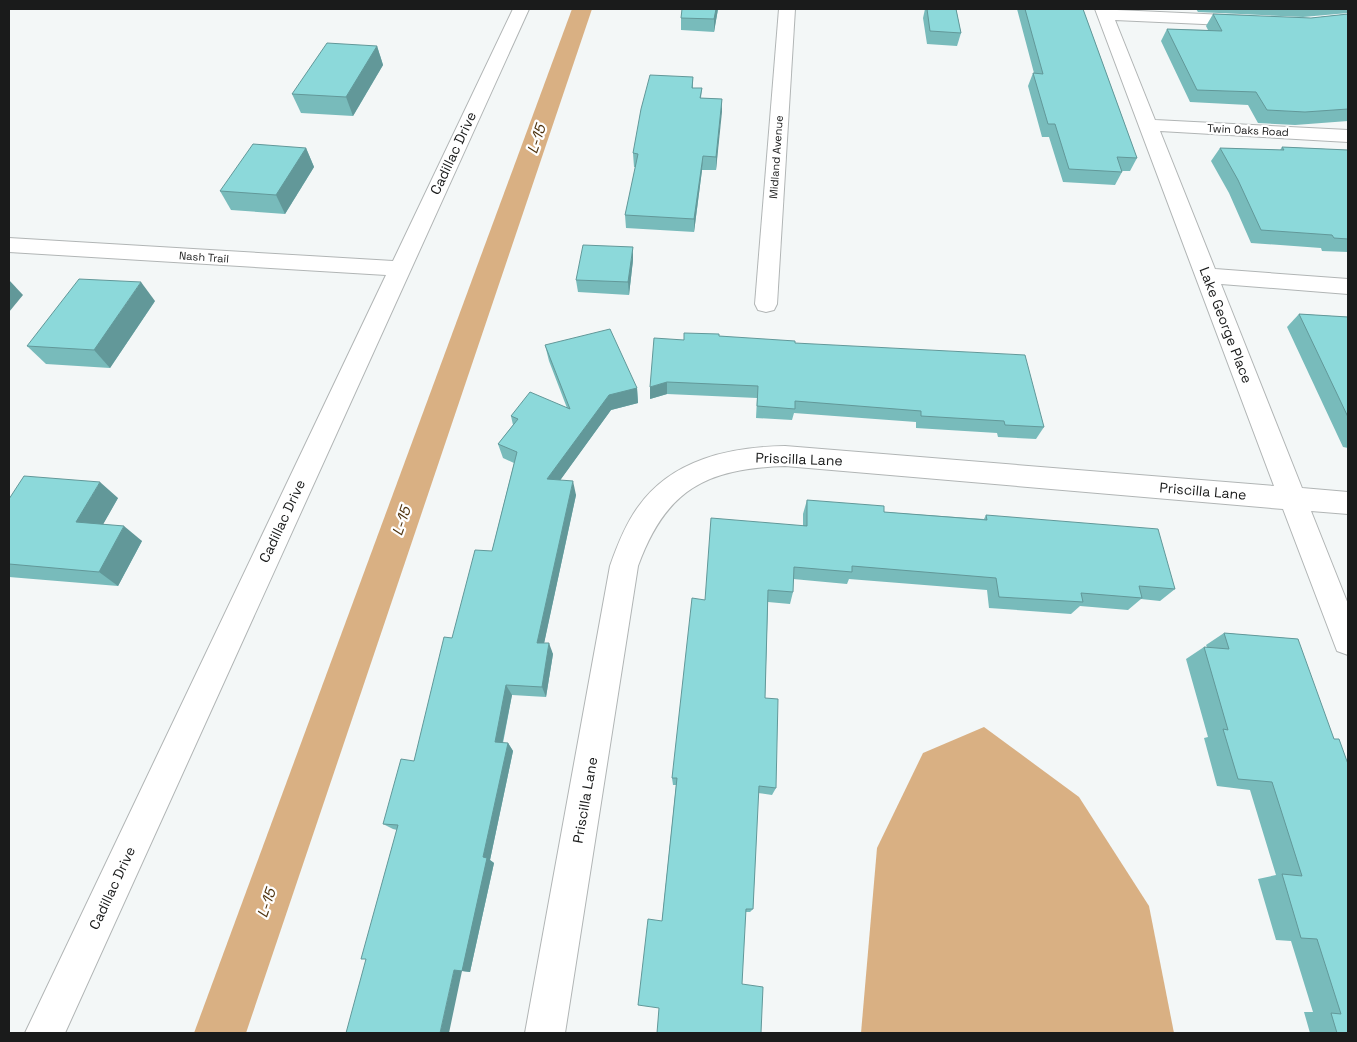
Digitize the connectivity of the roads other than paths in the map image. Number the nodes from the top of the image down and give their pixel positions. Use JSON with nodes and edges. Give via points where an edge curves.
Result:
{"nodes":[{"id":1,"x":521,"y":9,"type":"edge"},
{"id":2,"x":787,"y":9,"type":"edge"},
{"id":3,"x":1104,"y":12,"type":"edge"},
{"id":4,"x":1264,"y":22,"type":"edge"},
{"id":5,"x":1148,"y":125,"type":"junction"},
{"id":6,"x":1348,"y":136,"type":"edge"},
{"id":7,"x":9,"y":245,"type":"edge"},
{"id":8,"x":399,"y":269,"type":"junction"},
{"id":9,"x":1207,"y":276,"type":"junction"},
{"id":10,"x":1348,"y":286,"type":"edge"},
{"id":11,"x":766,"y":304,"type":"dead end"},
{"id":12,"x":1293,"y":498,"type":"junction"},
{"id":13,"x":1348,"y":503,"type":"edge"},
{"id":14,"x":1348,"y":641,"type":"edge"},
{"id":15,"x":45,"y":1033,"type":"edge"},
{"id":16,"x":546,"y":1033,"type":"edge"}],
"edges":[{"from":1,"to":8,"type":"street","name":"Cadillac Drive"},
{"from":2,"to":11,"type":"street","name":"Midland Avenue"},
{"from":3,"to":4,"type":"street"},
{"from":3,"to":5,"type":"street","name":"Lake George Place"},
{"from":5,"to":6,"type":"street","name":"Twin Oaks Road"},
{"from":5,"to":9,"type":"street","name":"Lake George Place"},
{"from":7,"to":8,"type":"street","name":"Nash Trail"},
{"from":8,"to":15,"type":"street","name":"Cadillac Drive"},
{"from":9,"to":10,"type":"street"},
{"from":9,"to":12,"type":"street","name":"Lake George Place"},
{"from":12,"to":13,"type":"street","name":"Priscilla Lane"},
{"from":12,"to":14,"type":"street","name":"Lake George Place"},
{"from":12,"to":16,"type":"street","name":"Priscilla Lane","via":[[760,456],[713,466],[672,488],[641,523],[624,566]]}]}
